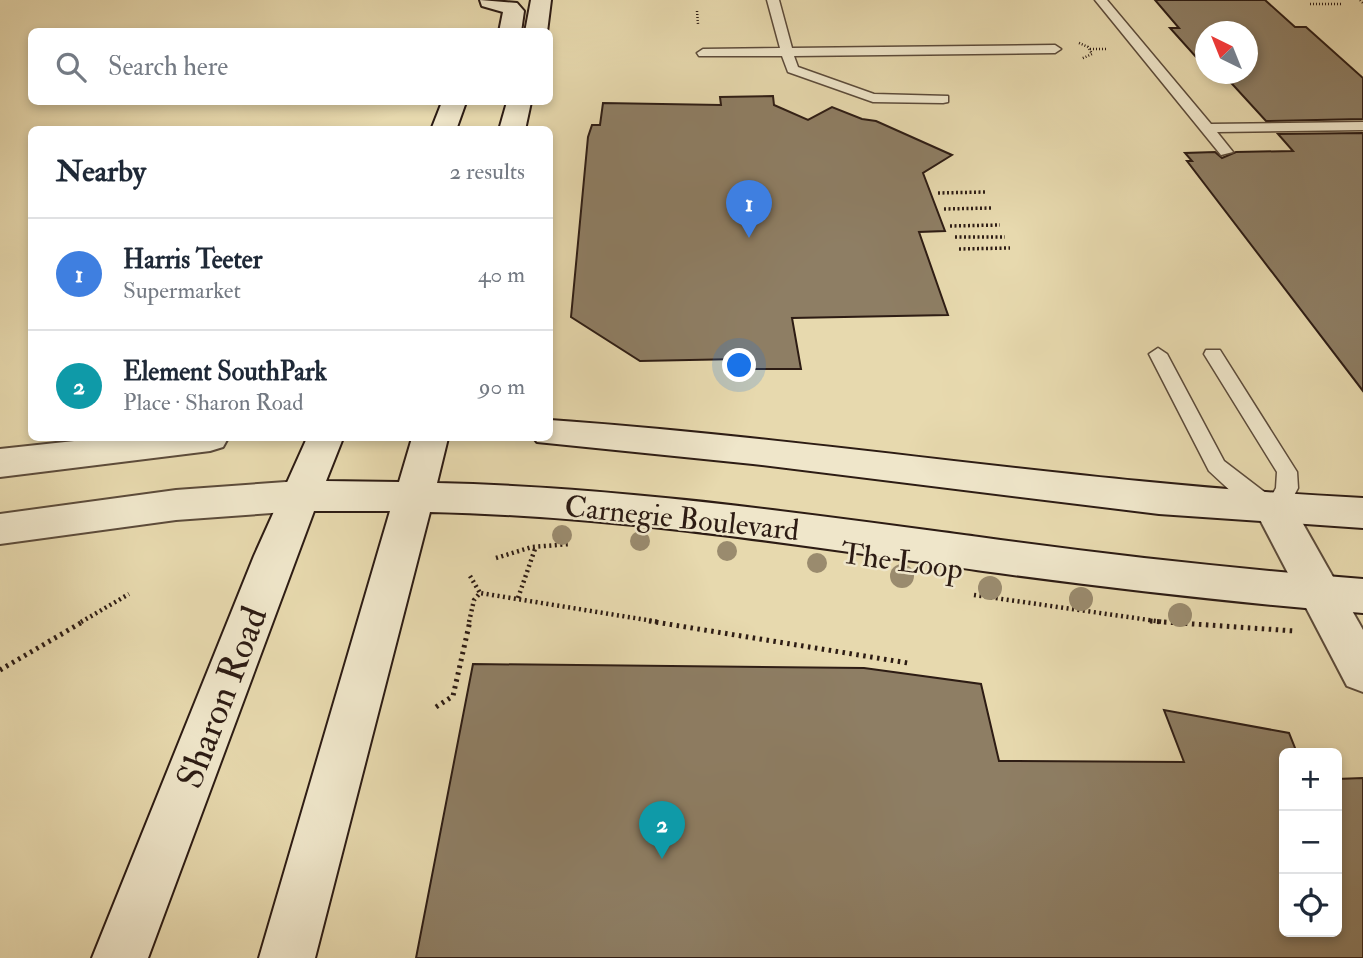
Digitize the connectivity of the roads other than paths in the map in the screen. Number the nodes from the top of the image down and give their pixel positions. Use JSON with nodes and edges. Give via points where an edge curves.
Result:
{"nodes":[{"id":1,"x":541,"y":0,"type":"edge"},
{"id":2,"x":773,"y":0,"type":"edge"},
{"id":3,"x":1101,"y":0,"type":"edge"},
{"id":4,"x":489,"y":1,"type":"edge"},
{"id":5,"x":483,"y":23,"type":"dead end"},
{"id":6,"x":511,"y":28,"type":"edge"},
{"id":7,"x":537,"y":28,"type":"edge"},
{"id":8,"x":1055,"y":49,"type":"dead end"},
{"id":9,"x":785,"y":52,"type":"junction"},
{"id":10,"x":703,"y":53,"type":"dead end"},
{"id":11,"x":943,"y":99,"type":"dead end"},
{"id":12,"x":453,"y":105,"type":"edge"},
{"id":13,"x":516,"y":105,"type":"edge"},
{"id":14,"x":445,"y":126,"type":"edge"},
{"id":15,"x":513,"y":126,"type":"edge"},
{"id":16,"x":1363,"y":126,"type":"edge"},
{"id":17,"x":1207,"y":128,"type":"junction"},
{"id":18,"x":1226,"y":152,"type":"dead end"},
{"id":19,"x":1158,"y":354,"type":"dead end"},
{"id":20,"x":1213,"y":354,"type":"dead end"},
{"id":21,"x":553,"y":433,"type":"edge"},
{"id":22,"x":185,"y":441,"type":"edge"},
{"id":23,"x":323,"y":441,"type":"edge"},
{"id":24,"x":429,"y":441,"type":"edge"},
{"id":25,"x":0,"y":463,"type":"edge"},
{"id":26,"x":300,"y":496,"type":"junction"},
{"id":27,"x":414,"y":497,"type":"junction"},
{"id":28,"x":1275,"y":510,"type":"junction"},
{"id":29,"x":1363,"y":513,"type":"edge"},
{"id":30,"x":0,"y":529,"type":"edge"},
{"id":31,"x":1320,"y":592,"type":"junction"},
{"id":32,"x":1363,"y":596,"type":"edge"},
{"id":33,"x":1363,"y":672,"type":"edge"},
{"id":34,"x":120,"y":958,"type":"edge"},
{"id":35,"x":288,"y":958,"type":"edge"}],
"edges":[{"from":1,"to":7,"type":"main road"},
{"from":2,"to":9,"type":"lane"},
{"from":3,"to":17,"type":"lane"},
{"from":4,"to":5,"type":"main road"},
{"from":4,"to":6,"type":"main road","via":[[514,11]]},
{"from":8,"to":9,"type":"lane"},
{"from":9,"to":10,"type":"lane"},
{"from":9,"to":11,"type":"lane","via":[[792,69],[865,97]]},
{"from":12,"to":14,"type":"main road"},
{"from":13,"to":15,"type":"main road"},
{"from":16,"to":17,"type":"lane"},
{"from":17,"to":18,"type":"lane"},
{"from":19,"to":28,"type":"lane","via":[[1216,466]]},
{"from":20,"to":28,"type":"lane","via":[[1287,472],[1287,488]]},
{"from":21,"to":28,"type":"main road","via":[[676,442]]},
{"from":22,"to":25,"type":"main road"},
{"from":23,"to":26,"type":"main road","name":"Sharon Road"},
{"from":24,"to":27,"type":"main road"},
{"from":26,"to":27,"type":"main road","name":"Carnegie Boulevard"},
{"from":26,"to":30,"type":"main road","name":"Carnegie Boulevard","via":[[176,505]]},
{"from":26,"to":34,"type":"main road","name":"Sharon Road"},
{"from":27,"to":31,"type":"main road","name":"Carnegie Boulevard","via":[[679,514],[1178,580]]},
{"from":27,"to":35,"type":"main road"},
{"from":28,"to":29,"type":"main road"},
{"from":28,"to":31,"type":"main road"},
{"from":31,"to":32,"type":"main road","name":"Carnegie Boulevard"},
{"from":31,"to":33,"type":"main road"}]}
